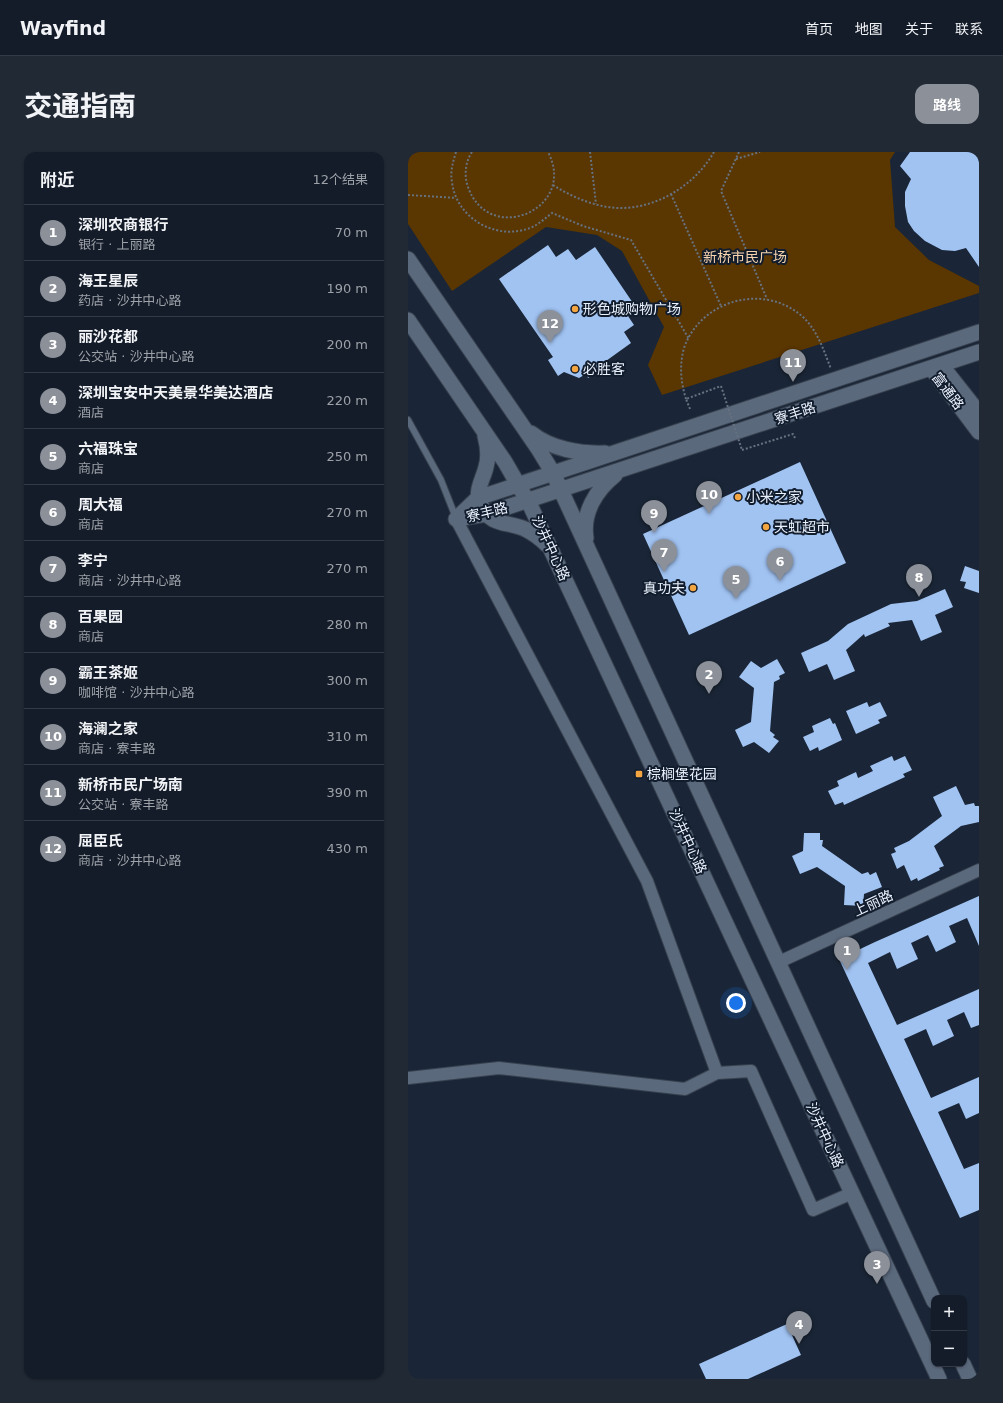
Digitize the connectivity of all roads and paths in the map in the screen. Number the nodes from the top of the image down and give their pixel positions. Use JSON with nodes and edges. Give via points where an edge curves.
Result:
{"nodes":[{"id":1,"x":456,"y":152,"type":"edge"},
{"id":2,"x":472,"y":152,"type":"edge"},
{"id":3,"x":548,"y":152,"type":"edge"},
{"id":4,"x":590,"y":152,"type":"edge"},
{"id":5,"x":714,"y":152,"type":"edge"},
{"id":6,"x":739,"y":152,"type":"edge"},
{"id":7,"x":760,"y":152,"type":"edge"},
{"id":8,"x":736,"y":159,"type":"junction"},
{"id":9,"x":552,"y":185,"type":"junction"},
{"id":10,"x":671,"y":194,"type":"junction"},
{"id":11,"x":408,"y":195,"type":"edge"},
{"id":12,"x":456,"y":198,"type":"junction"},
{"id":13,"x":596,"y":204,"type":"junction"},
{"id":14,"x":408,"y":259,"type":"edge"},
{"id":15,"x":767,"y":299,"type":"junction"},
{"id":16,"x":721,"y":306,"type":"junction"},
{"id":17,"x":408,"y":320,"type":"edge"},
{"id":18,"x":979,"y":332,"type":"edge"},
{"id":19,"x":689,"y":339,"type":"junction"},
{"id":20,"x":979,"y":352,"type":"edge"},
{"id":21,"x":936,"y":366,"type":"junction"},
{"id":22,"x":836,"y":380,"type":"junction"},
{"id":23,"x":686,"y":399,"type":"junction"},
{"id":24,"x":690,"y":409,"type":"dead end"},
{"id":25,"x":979,"y":413,"type":"edge"},
{"id":26,"x":408,"y":420,"type":"edge"},
{"id":27,"x":524,"y":427,"type":"junction"},
{"id":28,"x":483,"y":430,"type":"junction"},
{"id":29,"x":979,"y":432,"type":"edge"},
{"id":30,"x":794,"y":438,"type":"dead end"},
{"id":31,"x":618,"y":452,"type":"junction"},
{"id":32,"x":627,"y":468,"type":"junction"},
{"id":33,"x":553,"y":473,"type":"junction"},
{"id":34,"x":519,"y":484,"type":"junction"},
{"id":35,"x":561,"y":489,"type":"junction"},
{"id":36,"x":478,"y":498,"type":"junction"},
{"id":37,"x":528,"y":500,"type":"junction"},
{"id":38,"x":486,"y":514,"type":"junction"},
{"id":39,"x":456,"y":520,"type":"junction"},
{"id":40,"x":588,"y":545,"type":"junction"},
{"id":41,"x":552,"y":550,"type":"junction"},
{"id":42,"x":979,"y":870,"type":"edge"},
{"id":43,"x":779,"y":962,"type":"junction"},
{"id":44,"x":717,"y":1073,"type":"junction"},
{"id":45,"x":408,"y":1078,"type":"edge"},
{"id":46,"x":852,"y":1193,"type":"junction"},
{"id":47,"x":931,"y":1295,"type":"edge"},
{"id":48,"x":964,"y":1367,"type":"edge"},
{"id":49,"x":939,"y":1379,"type":"edge"},
{"id":50,"x":970,"y":1379,"type":"edge"}],
"edges":[{"from":1,"to":12,"type":"path","via":[[452,166],[452,182]]},
{"from":2,"to":9,"type":"path","via":[[466,169],[466,182],[478,205],[489,213],[515,218],[527,214],[547,197]]},
{"from":3,"to":9,"type":"path","via":[[554,172]]},
{"from":4,"to":13,"type":"path"},
{"from":5,"to":10,"type":"path","via":[[698,174]]},
{"from":6,"to":8,"type":"path"},
{"from":7,"to":8,"type":"path"},
{"from":8,"to":15,"type":"path","via":[[721,191]]},
{"from":9,"to":13,"type":"path","via":[[574,197]]},
{"from":10,"to":13,"type":"path","via":[[631,207],[618,208]]},
{"from":10,"to":16,"type":"path"},
{"from":11,"to":12,"type":"path"},
{"from":12,"to":19,"type":"path","via":[[465,212],[477,223],[492,230],[524,230],[539,224],[552,213],[583,226],[631,240]]},
{"from":14,"to":27,"type":"street"},
{"from":15,"to":16,"type":"path","via":[[736,300]]},
{"from":15,"to":22,"type":"path","via":[[787,306],[811,326],[817,334]]},
{"from":16,"to":19,"type":"path","via":[[700,322]]},
{"from":17,"to":28,"type":"street","name":"沙井中心路"},
{"from":18,"to":22,"type":"street","name":"寮丰路"},
{"from":19,"to":23,"type":"path","via":[[684,348],[681,369]]},
{"from":20,"to":21,"type":"street","name":"寮丰路"},
{"from":21,"to":25,"type":"street","name":"富通路"},
{"from":21,"to":29,"type":"street","name":"富通路"},
{"from":21,"to":32,"type":"street","name":"寮丰路"},
{"from":22,"to":31,"type":"street","name":"寮丰路"},
{"from":23,"to":24,"type":"path"},
{"from":23,"to":30,"type":"path","bridge":true,"via":[[721,386],[742,450],[793,434]]},
{"from":26,"to":39,"type":"lane","via":[[441,480]]},
{"from":27,"to":31,"type":"street","via":[[537,438],[560,447],[590,452]]},
{"from":27,"to":33,"type":"street"},
{"from":28,"to":34,"type":"street","name":"沙井中心路"},
{"from":28,"to":36,"type":"street","via":[[488,445],[488,461],[479,486]]},
{"from":31,"to":33,"type":"street","name":"寮丰路"},
{"from":32,"to":35,"type":"street","name":"寮丰路"},
{"from":32,"to":40,"type":"street","via":[[607,482],[595,496],[585,525]]},
{"from":33,"to":34,"type":"street","name":"寮丰路"},
{"from":33,"to":35,"type":"street"},
{"from":34,"to":36,"type":"street","name":"寮丰路"},
{"from":34,"to":37,"type":"street","name":"沙井中心路"},
{"from":35,"to":37,"type":"street","name":"寮丰路"},
{"from":35,"to":40,"type":"street"},
{"from":36,"to":38,"type":"street"},
{"from":36,"to":39,"type":"street","name":"寮丰路"},
{"from":37,"to":38,"type":"street","name":"寮丰路"},
{"from":37,"to":41,"type":"street","name":"沙井中心路"},
{"from":38,"to":39,"type":"street","name":"寮丰路"},
{"from":38,"to":41,"type":"street","via":[[492,520],[525,529]]},
{"from":39,"to":44,"type":"street","via":[[647,881]]},
{"from":40,"to":43,"type":"street"},
{"from":41,"to":46,"type":"street","name":"沙井中心路"},
{"from":42,"to":43,"type":"street","name":"上丽路"},
{"from":43,"to":47,"type":"street"},
{"from":44,"to":45,"type":"street","via":[[685,1089],[500,1068]]},
{"from":44,"to":46,"type":"street","via":[[751,1071],[813,1210]]},
{"from":46,"to":49,"type":"street","name":"沙井中心路"},
{"from":48,"to":50,"type":"street"}]}
